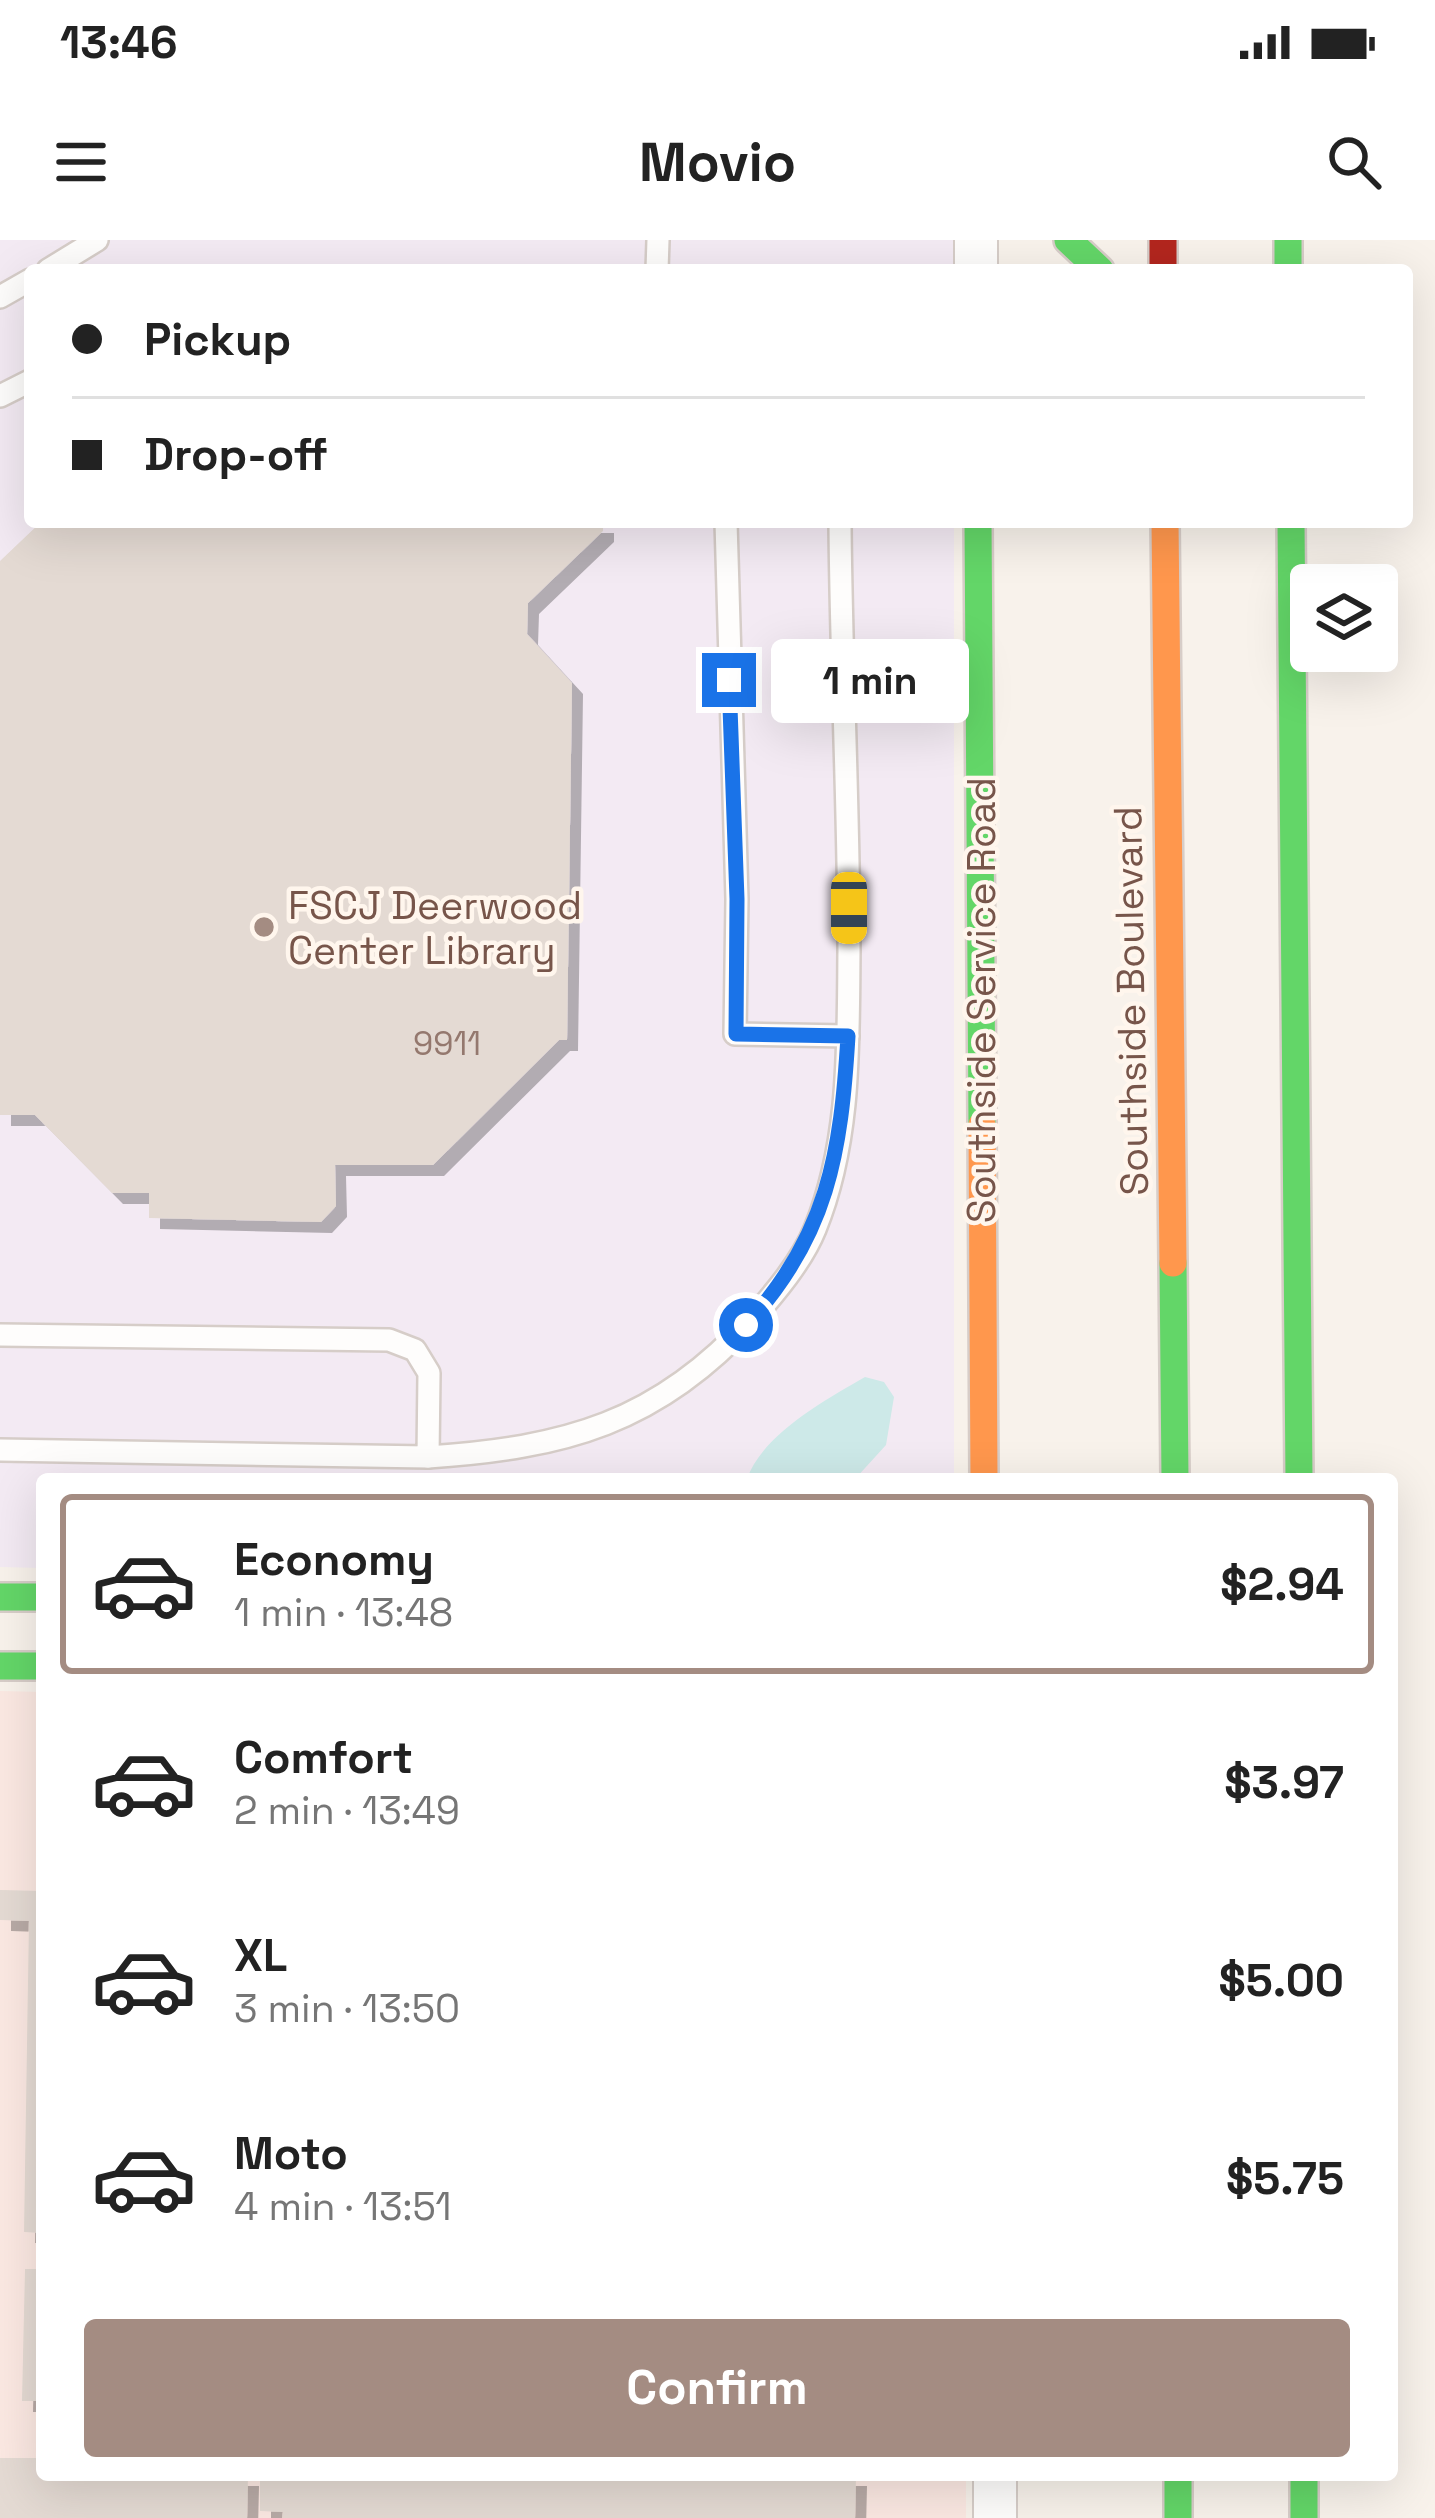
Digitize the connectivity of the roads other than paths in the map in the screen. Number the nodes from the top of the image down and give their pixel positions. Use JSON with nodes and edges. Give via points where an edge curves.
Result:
{"nodes":[{"id":1,"x":97,"y":240,"type":"edge"},
{"id":2,"x":1068,"y":240,"type":"edge"},
{"id":3,"x":57,"y":264,"type":"edge"},
{"id":4,"x":1094,"y":264,"type":"edge"},
{"id":5,"x":726,"y":528,"type":"edge"},
{"id":6,"x":840,"y":528,"type":"edge"},
{"id":7,"x":978,"y":528,"type":"edge"},
{"id":8,"x":1165,"y":528,"type":"edge"},
{"id":9,"x":1291,"y":528,"type":"edge"},
{"id":10,"x":848,"y":1036,"type":"junction"},
{"id":11,"x":0,"y":1335,"type":"edge"},
{"id":12,"x":0,"y":1450,"type":"edge"},
{"id":13,"x":428,"y":1457,"type":"junction"},
{"id":14,"x":984,"y":1473,"type":"edge"},
{"id":15,"x":1175,"y":1473,"type":"edge"},
{"id":16,"x":1299,"y":1473,"type":"edge"},
{"id":17,"x":0,"y":1597,"type":"edge"},
{"id":18,"x":36,"y":1597,"type":"edge"},
{"id":19,"x":0,"y":1666,"type":"edge"},
{"id":20,"x":36,"y":1666,"type":"edge"},
{"id":21,"x":995,"y":2481,"type":"edge"},
{"id":22,"x":1178,"y":2481,"type":"edge"},
{"id":23,"x":1304,"y":2481,"type":"edge"},
{"id":24,"x":995,"y":2518,"type":"edge"},
{"id":25,"x":1178,"y":2518,"type":"edge"},
{"id":26,"x":1304,"y":2518,"type":"edge"}],
"edges":[{"from":1,"to":3,"type":"lane"},
{"from":2,"to":4,"type":"main road"},
{"from":5,"to":10,"type":"lane","via":[[736,1034]]},
{"from":6,"to":10,"type":"lane"},
{"from":7,"to":14,"type":"main road","name":"Southside Service Road"},
{"from":8,"to":15,"type":"main road","name":"Southside Boulevard"},
{"from":9,"to":16,"type":"main road"},
{"from":10,"to":13,"type":"lane","via":[[842,1134],[814,1232],[773,1296],[719,1355],[670,1394],[582,1433],[519,1451]]},
{"from":11,"to":13,"type":"lane","via":[[405,1344],[429,1373]]},
{"from":12,"to":13,"type":"lane"},
{"from":17,"to":18,"type":"main road"},
{"from":19,"to":20,"type":"main road"},
{"from":21,"to":24,"type":"street"},
{"from":22,"to":25,"type":"main road"},
{"from":23,"to":26,"type":"main road"}]}
